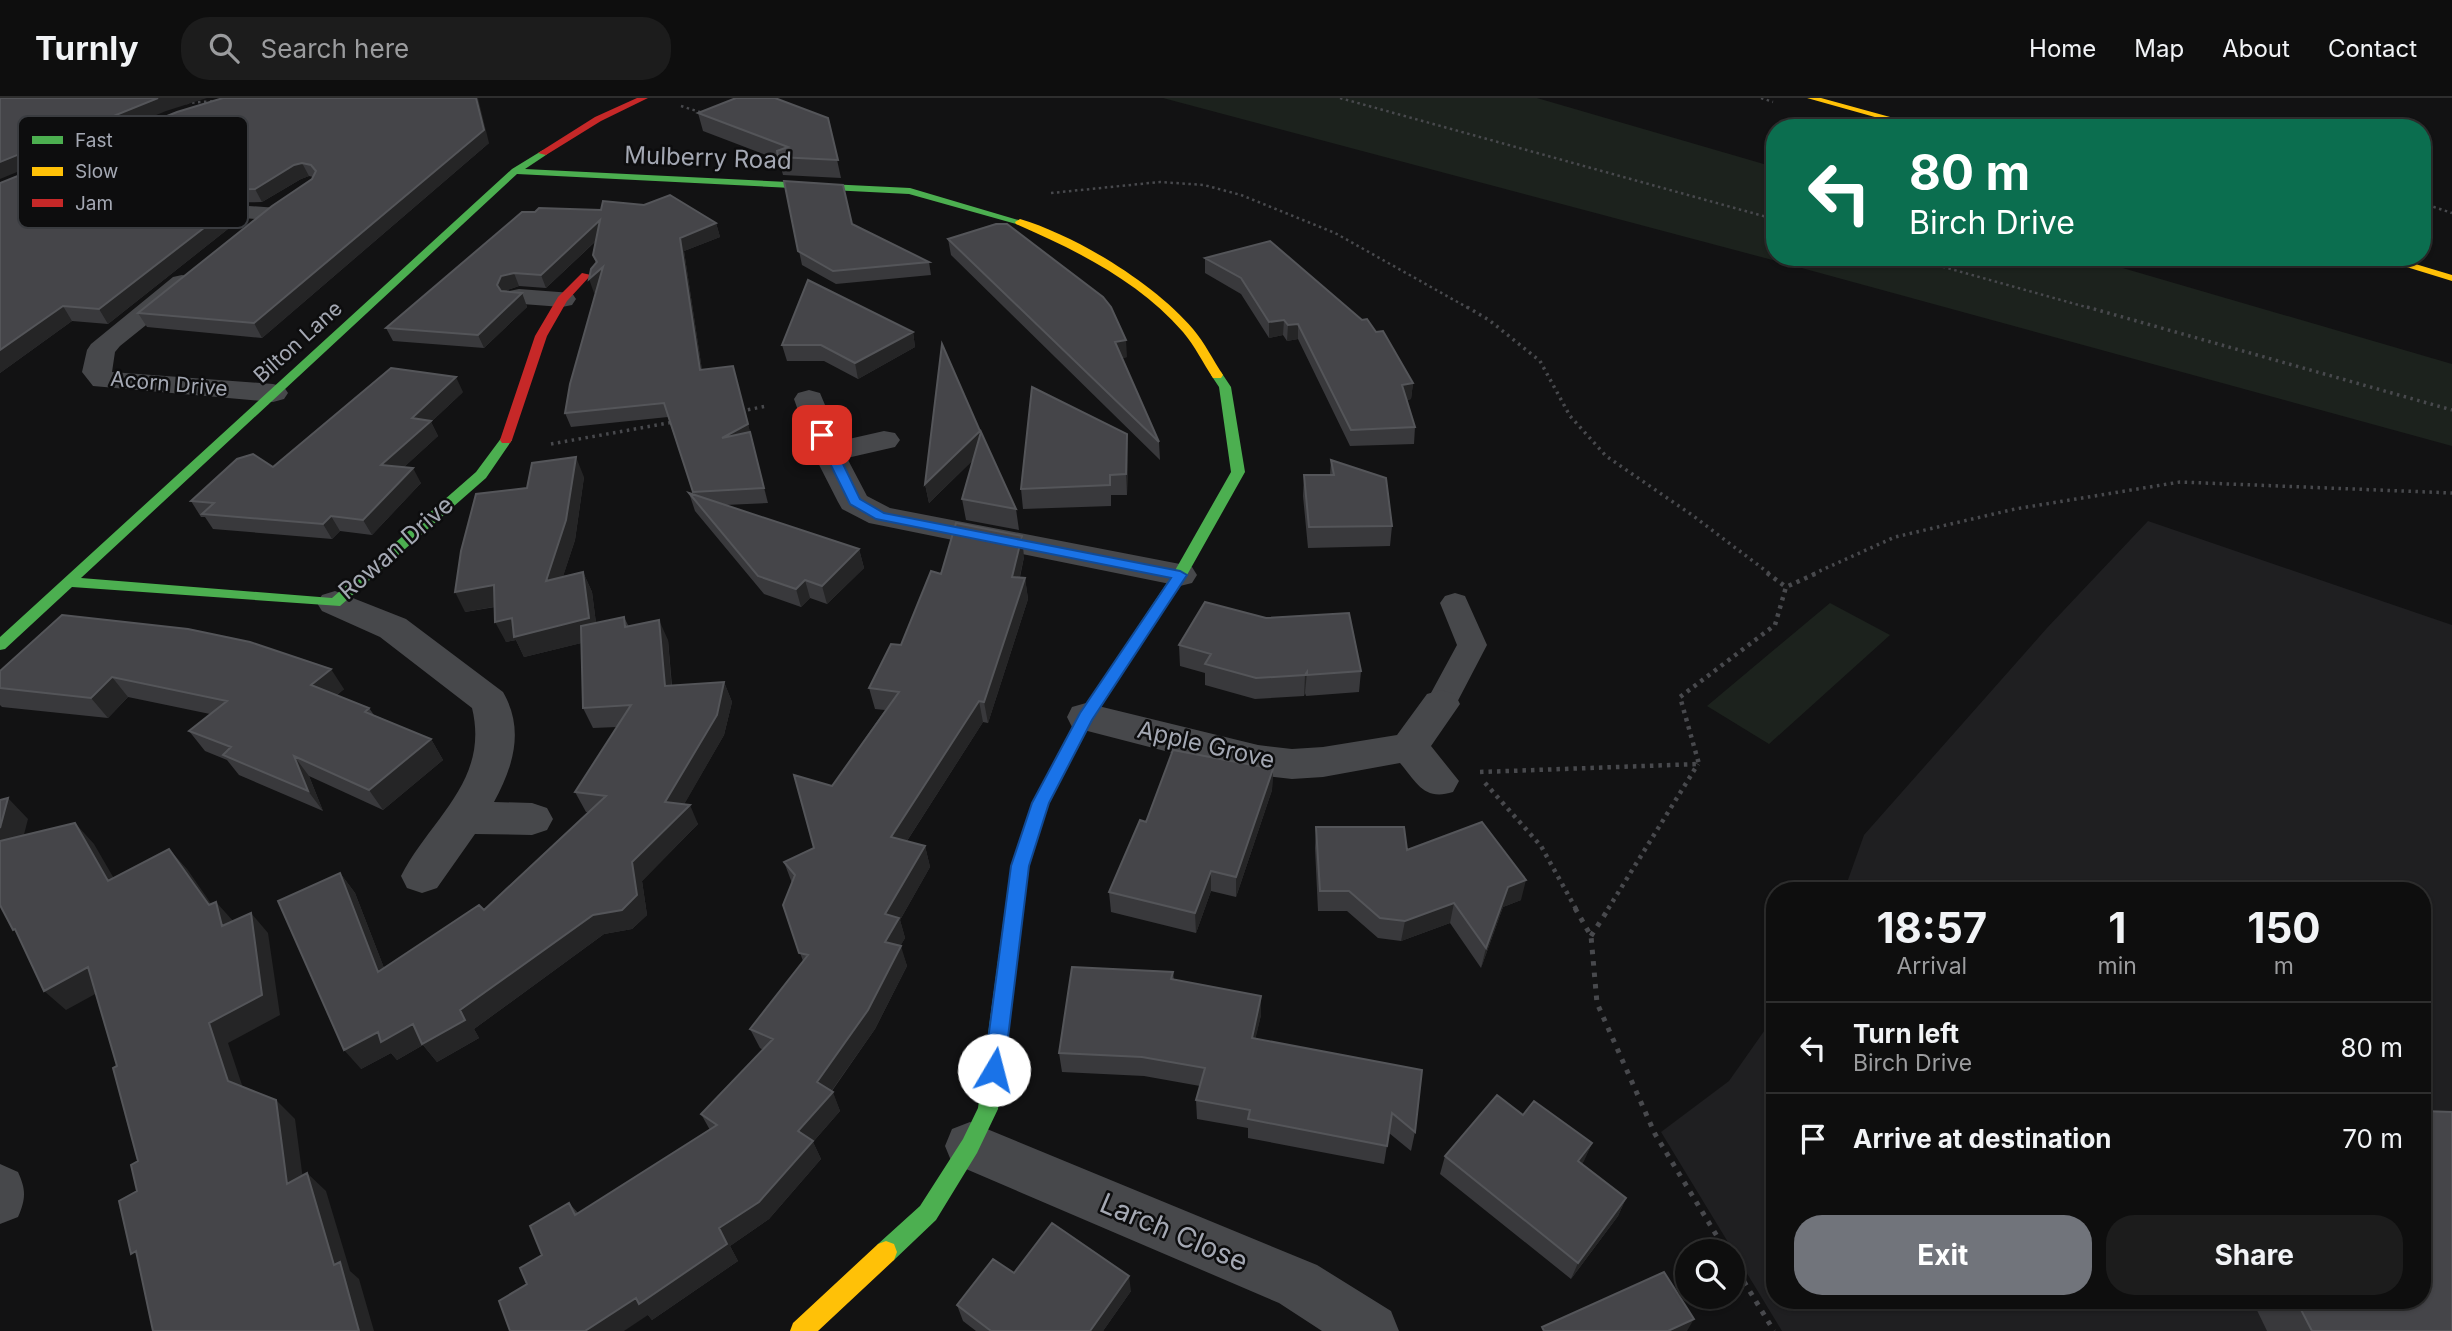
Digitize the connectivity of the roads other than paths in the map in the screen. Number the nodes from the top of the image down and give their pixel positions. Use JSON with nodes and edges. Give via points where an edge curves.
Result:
{"nodes":[{"id":1,"x":644,"y":98,"type":"edge"},
{"id":2,"x":1811,"y":98,"type":"edge"},
{"id":3,"x":1853,"y":98,"type":"edge"},
{"id":4,"x":1892,"y":119,"type":"edge"},
{"id":5,"x":1917,"y":119,"type":"edge"},
{"id":6,"x":515,"y":171,"type":"junction"},
{"id":7,"x":248,"y":209,"type":"edge"},
{"id":8,"x":237,"y":238,"type":"edge"},
{"id":9,"x":205,"y":264,"type":"edge"},
{"id":10,"x":2410,"y":266,"type":"edge"},
{"id":11,"x":586,"y":275,"type":"dead end"},
{"id":12,"x":2452,"y":278,"type":"edge"},
{"id":13,"x":519,"y":297,"type":"edge"},
{"id":14,"x":562,"y":299,"type":"junction"},
{"id":15,"x":273,"y":393,"type":"junction"},
{"id":16,"x":809,"y":399,"type":"road end"},
{"id":17,"x":884,"y":440,"type":"dead end"},
{"id":18,"x":829,"y":453,"type":"junction"},
{"id":19,"x":1180,"y":575,"type":"junction"},
{"id":20,"x":68,"y":582,"type":"junction"},
{"id":21,"x":335,"y":603,"type":"junction"},
{"id":22,"x":1455,"y":603,"type":"dead end"},
{"id":23,"x":0,"y":645,"type":"edge"},
{"id":24,"x":1441,"y":704,"type":"joint"},
{"id":25,"x":1086,"y":717,"type":"junction"},
{"id":26,"x":1409,"y":747,"type":"junction"},
{"id":27,"x":1439,"y":781,"type":"dead end"},
{"id":28,"x":463,"y":818,"type":"junction"},
{"id":29,"x":532,"y":819,"type":"dead end"},
{"id":30,"x":422,"y":876,"type":"dead end"},
{"id":31,"x":970,"y":1146,"type":"junction"},
{"id":32,"x":0,"y":1189,"type":"edge"},
{"id":33,"x":0,"y":1199,"type":"edge"},
{"id":34,"x":801,"y":1331,"type":"edge"},
{"id":35,"x":1371,"y":1331,"type":"edge"}],
"edges":[{"from":1,"to":6,"type":"main road","name":"Bilton Lane","via":[[598,119]]},
{"from":2,"to":4,"type":"main road"},
{"from":3,"to":5,"type":"main road"},
{"from":6,"to":15,"type":"main road","name":"Bilton Lane"},
{"from":6,"to":19,"type":"main road","name":"Mulberry Road","via":[[910,191],[1003,215],[1067,241],[1132,284],[1185,327],[1225,387],[1238,472]]},
{"from":7,"to":8,"type":"street","via":[[279,206]]},
{"from":9,"to":15,"type":"street","name":"Acorn Drive","via":[[110,340],[101,350],[97,372],[103,380]]},
{"from":10,"to":12,"type":"main road"},
{"from":11,"to":14,"type":"main road","name":"Rowan Drive"},
{"from":13,"to":14,"type":"street"},
{"from":14,"to":21,"type":"main road","name":"Rowan Drive","via":[[541,336],[507,439],[498,453],[481,475]]},
{"from":15,"to":20,"type":"main road","name":"Bilton Lane"},
{"from":16,"to":18,"type":"street"},
{"from":17,"to":18,"type":"street"},
{"from":18,"to":19,"type":"street","via":[[854,502],[880,516]]},
{"from":19,"to":25,"type":"main road","name":"Mulberry Road"},
{"from":20,"to":21,"type":"main road","name":"Rowan Drive"},
{"from":20,"to":23,"type":"main road","name":"Bilton Lane"},
{"from":21,"to":28,"type":"street","via":[[393,628],[490,702],[497,738],[487,773]]},
{"from":22,"to":24,"type":"lane","via":[[1472,645]]},
{"from":24,"to":26,"type":"street"},
{"from":25,"to":26,"type":"street","name":"Apple Grove","via":[[1258,760],[1292,764]]},
{"from":25,"to":31,"type":"main road","name":"Mulberry Road","via":[[1041,803],[1020,866],[988,1109]]},
{"from":26,"to":27,"type":"street"},
{"from":28,"to":29,"type":"street"},
{"from":28,"to":30,"type":"street"},
{"from":31,"to":34,"type":"main road","name":"Mulberry Road","via":[[928,1213]]},
{"from":31,"to":35,"type":"street","name":"Larch Close","via":[[1298,1284]]},
{"from":32,"to":33,"type":"street"}]}
